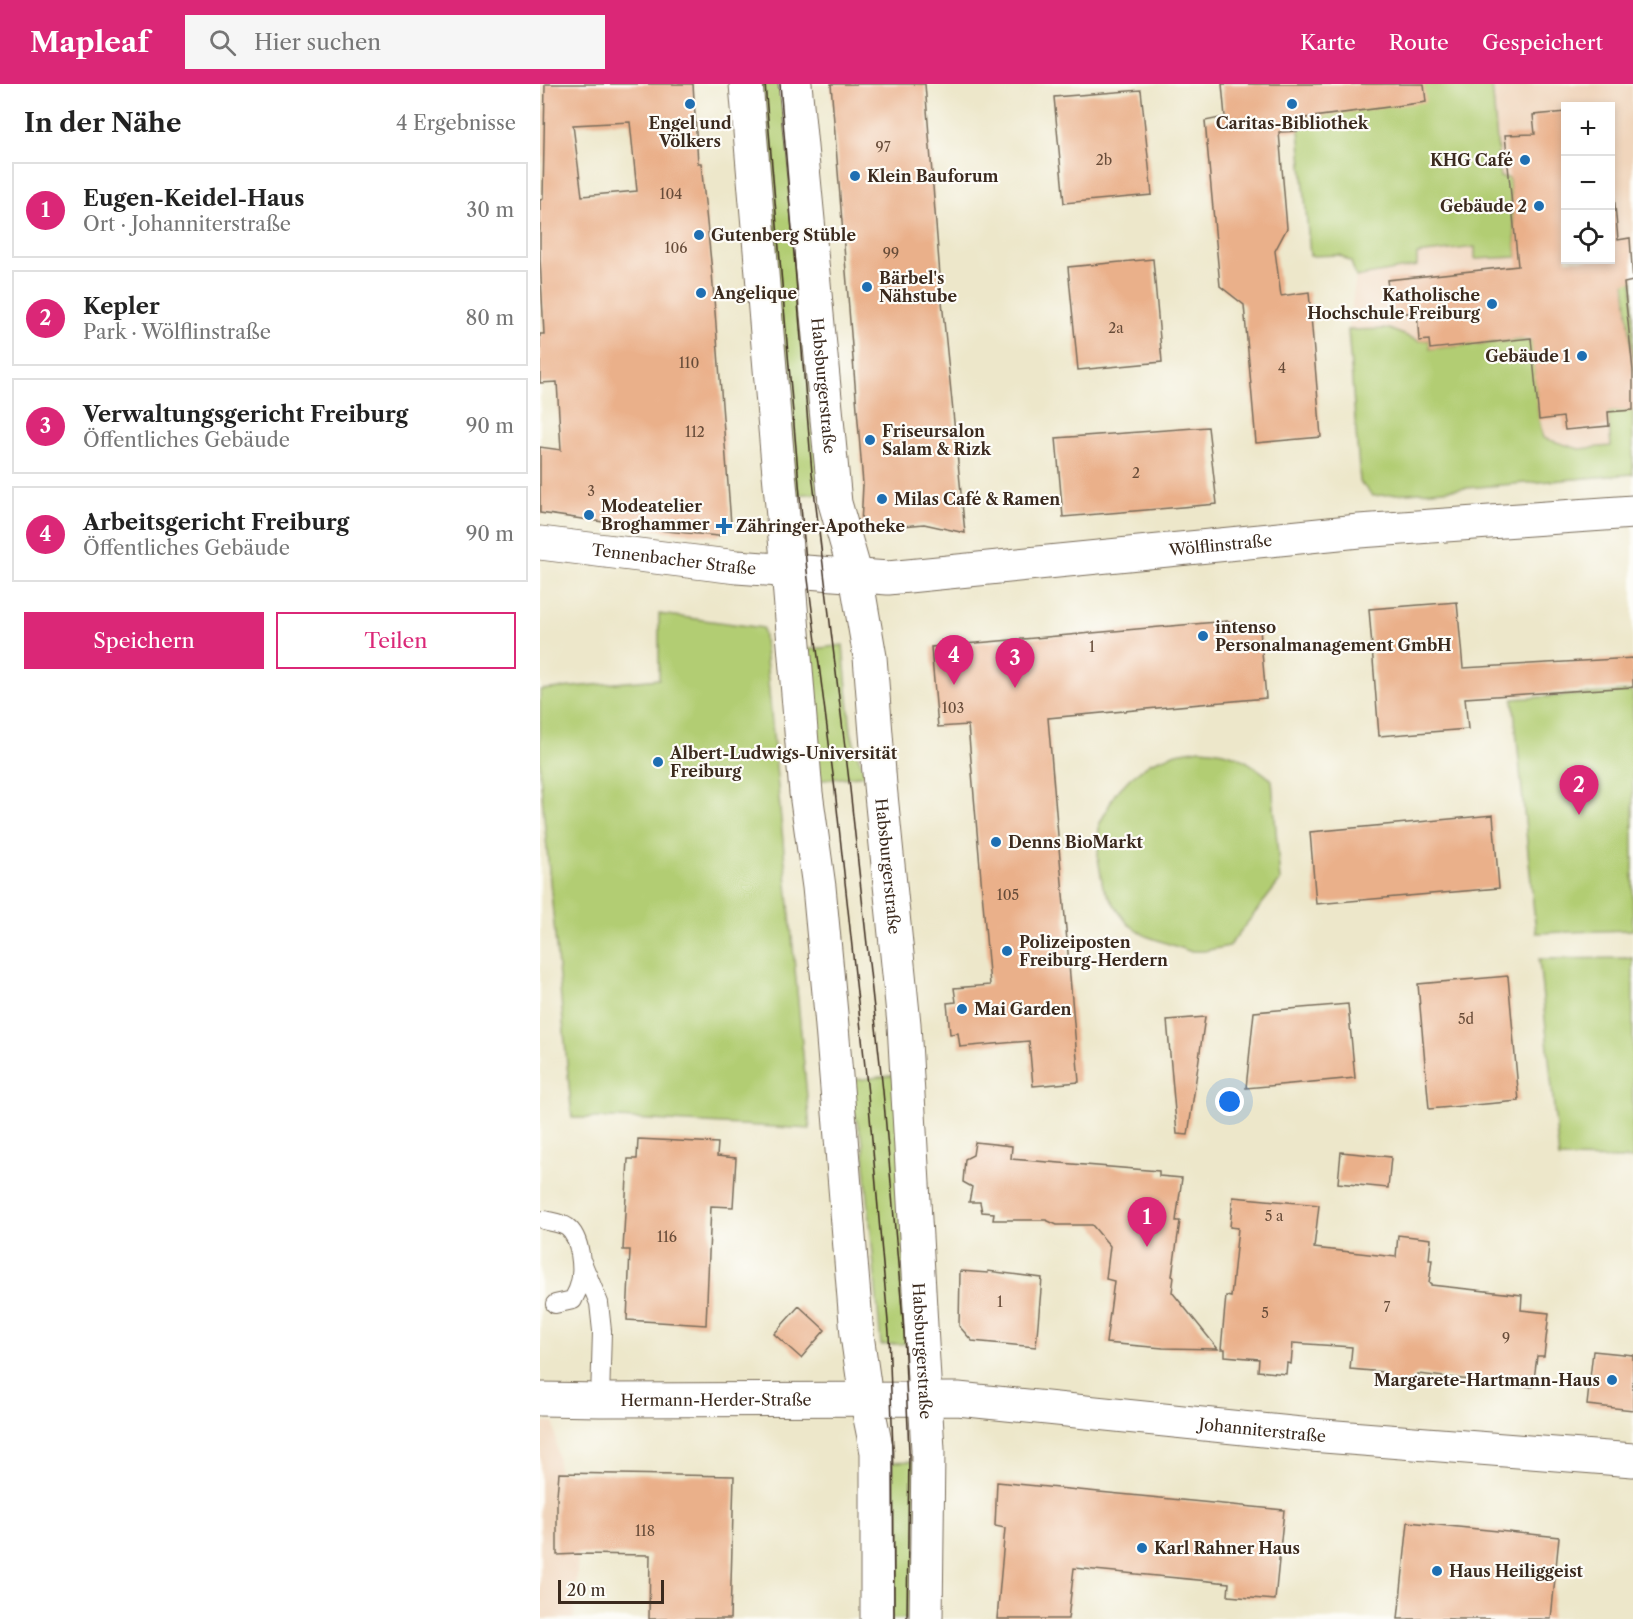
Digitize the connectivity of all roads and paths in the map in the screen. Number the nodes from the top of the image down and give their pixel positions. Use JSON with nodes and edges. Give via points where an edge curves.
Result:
{"nodes":[{"id":1,"x":746,"y":84,"type":"edge"},
{"id":2,"x":795,"y":84,"type":"edge"},
{"id":3,"x":1633,"y":512,"type":"edge"},
{"id":4,"x":540,"y":543,"type":"edge"},
{"id":5,"x":798,"y":571,"type":"junction"},
{"id":6,"x":856,"y":576,"type":"junction"},
{"id":7,"x":544,"y":1220,"type":"dead end"},
{"id":8,"x":582,"y":1262,"type":"junction"},
{"id":9,"x":555,"y":1304,"type":"dead end"},
{"id":10,"x":540,"y":1398,"type":"edge"},
{"id":11,"x":879,"y":1398,"type":"junction"},
{"id":12,"x":926,"y":1398,"type":"junction"},
{"id":13,"x":600,"y":1400,"type":"junction"},
{"id":14,"x":1633,"y":1460,"type":"edge"},
{"id":15,"x":877,"y":1619,"type":"edge"},
{"id":16,"x":926,"y":1619,"type":"edge"}],
"edges":[{"from":1,"to":5,"type":"main road","via":[[777,452]]},
{"from":2,"to":6,"type":"main road","name":"Habsburgerstraße","via":[[835,503]]},
{"from":3,"to":6,"type":"main road","name":"Wölflinstraße","via":[[1359,531],[913,576]]},
{"from":4,"to":5,"type":"main road","name":"Tennenbacher Straße"},
{"from":5,"to":6,"type":"main road","name":"Wölflinstraße"},
{"from":5,"to":11,"type":"main road","via":[[806,793],[831,1014],[857,1335]]},
{"from":6,"to":12,"type":"main road","name":"Habsburgerstraße","via":[[870,657],[904,1024]]},
{"from":7,"to":8,"type":"lane","via":[[567,1227],[575,1237]]},
{"from":8,"to":9,"type":"lane","via":[[580,1285],[573,1300]]},
{"from":8,"to":13,"type":"lane","via":[[599,1304]]},
{"from":10,"to":13,"type":"main road","name":"Hermann-Herder-Straße"},
{"from":11,"to":12,"type":"main road","name":"Johanniterstraße"},
{"from":11,"to":13,"type":"main road","name":"Hermann-Herder-Straße"},
{"from":11,"to":15,"type":"main road"},
{"from":12,"to":14,"type":"main road","name":"Johanniterstraße","via":[[1311,1435]]},
{"from":12,"to":16,"type":"main road","name":"Habsburgerstraße"}]}
